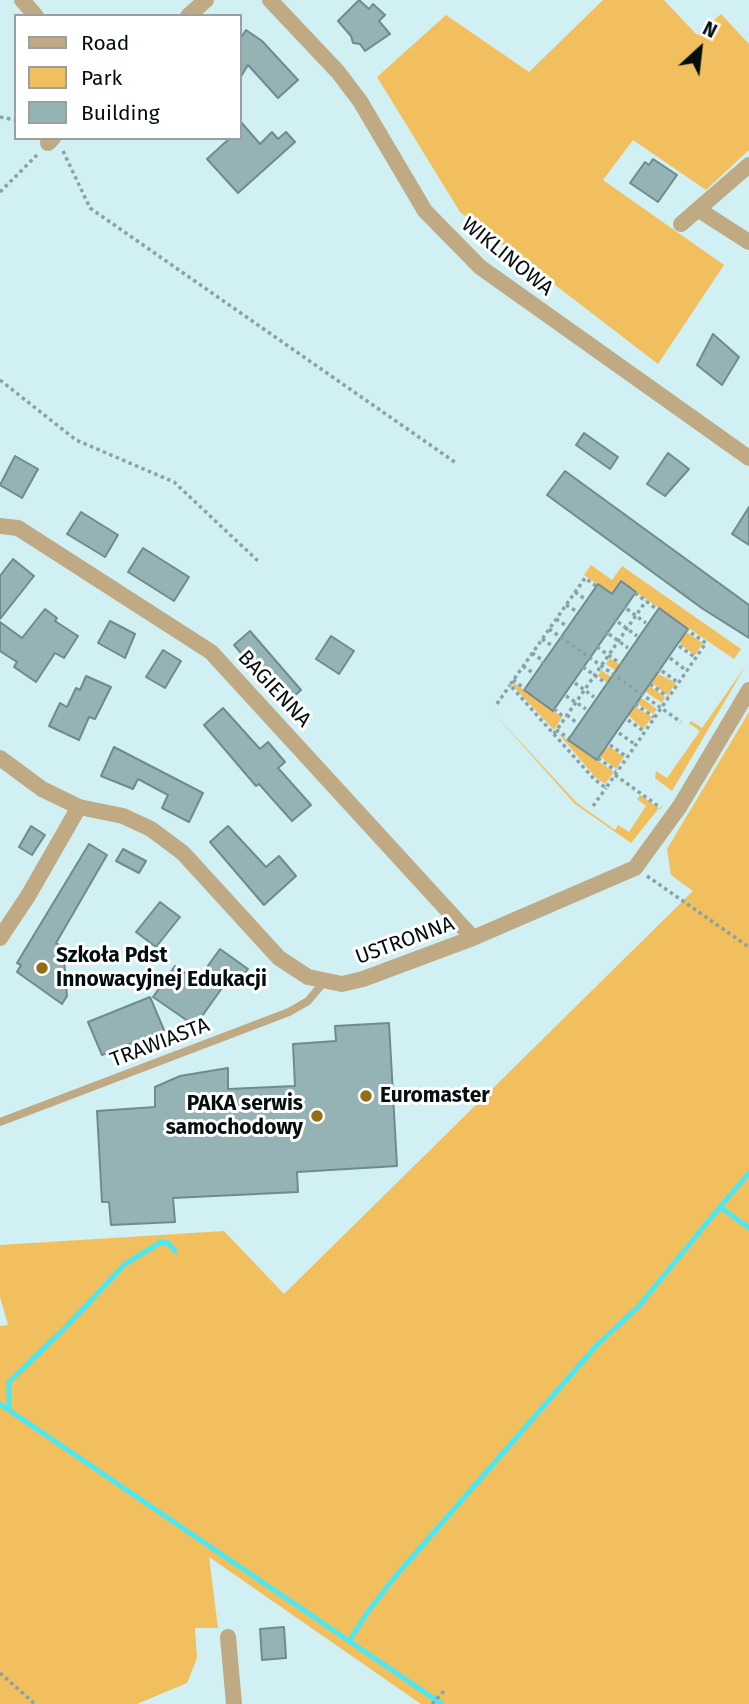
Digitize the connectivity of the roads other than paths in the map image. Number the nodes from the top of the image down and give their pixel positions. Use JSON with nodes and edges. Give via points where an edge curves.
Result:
{"nodes":[{"id":1,"x":22,"y":0,"type":"edge"},
{"id":2,"x":206,"y":0,"type":"edge"},
{"id":3,"x":270,"y":0,"type":"edge"},
{"id":4,"x":34,"y":14,"type":"edge"},
{"id":5,"x":190,"y":14,"type":"edge"},
{"id":6,"x":749,"y":165,"type":"edge"},
{"id":7,"x":699,"y":210,"type":"junction"},
{"id":8,"x":681,"y":225,"type":"dead end"},
{"id":9,"x":749,"y":242,"type":"edge"},
{"id":10,"x":749,"y":458,"type":"edge"},
{"id":11,"x":0,"y":526,"type":"edge"},
{"id":12,"x":749,"y":690,"type":"edge"},
{"id":13,"x":0,"y":758,"type":"edge"},
{"id":14,"x":79,"y":807,"type":"junction"},
{"id":15,"x":0,"y":938,"type":"edge"},
{"id":16,"x":473,"y":938,"type":"junction"},
{"id":17,"x":324,"y":982,"type":"junction"},
{"id":18,"x":0,"y":1122,"type":"edge"},
{"id":19,"x":228,"y":1637,"type":"dead end"},
{"id":20,"x":234,"y":1704,"type":"edge"}],
"edges":[{"from":1,"to":4,"type":"street"},
{"from":2,"to":5,"type":"street"},
{"from":3,"to":10,"type":"street","name":"WIKLINOWA","via":[[360,101],[407,185],[450,240],[480,267]]},
{"from":6,"to":7,"type":"street"},
{"from":7,"to":8,"type":"street"},
{"from":7,"to":9,"type":"street"},
{"from":11,"to":16,"type":"street","name":"BAGIENNA","via":[[18,528],[211,652]]},
{"from":12,"to":16,"type":"street","name":"USTRONNA","via":[[680,806],[635,868]]},
{"from":13,"to":14,"type":"street","name":"USTRONNA","via":[[42,789]]},
{"from":14,"to":15,"type":"street"},
{"from":14,"to":17,"type":"street","name":"USTRONNA","via":[[123,816],[162,837],[183,853],[279,958]]},
{"from":16,"to":17,"type":"street","name":"USTRONNA","via":[[363,979]]},
{"from":17,"to":18,"type":"lane","name":"TRAWIASTA","via":[[309,1001],[289,1012]]},
{"from":19,"to":20,"type":"street"}]}
